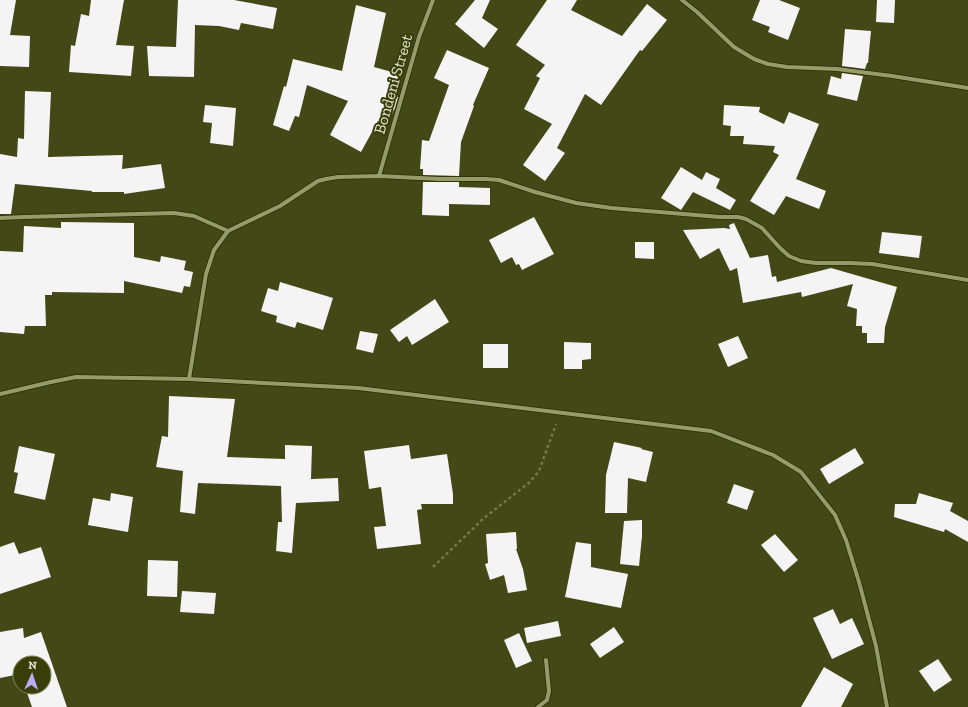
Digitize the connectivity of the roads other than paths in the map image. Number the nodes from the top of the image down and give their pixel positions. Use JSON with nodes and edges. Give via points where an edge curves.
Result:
{"nodes":[{"id":1,"x":433,"y":0,"type":"edge"},
{"id":2,"x":682,"y":0,"type":"edge"},
{"id":3,"x":968,"y":88,"type":"edge"},
{"id":4,"x":379,"y":176,"type":"junction"},
{"id":5,"x":0,"y":218,"type":"edge"},
{"id":6,"x":228,"y":231,"type":"junction"},
{"id":7,"x":968,"y":280,"type":"edge"},
{"id":8,"x":189,"y":379,"type":"junction"},
{"id":9,"x":0,"y":394,"type":"edge"},
{"id":10,"x":546,"y":660,"type":"dead end"},
{"id":11,"x":538,"y":707,"type":"edge"},
{"id":12,"x":887,"y":707,"type":"edge"}],
"edges":[{"from":1,"to":4,"type":"street","name":"Bondeni Street","via":[[419,37]]},
{"from":2,"to":3,"type":"street","via":[[734,47],[768,64],[837,69]]},
{"from":4,"to":6,"type":"street","via":[[338,177],[318,181],[280,206]]},
{"from":4,"to":7,"type":"street","via":[[499,180],[576,203],[738,217],[762,228],[780,248],[800,262],[872,264]]},
{"from":5,"to":6,"type":"street","via":[[174,213],[194,216]]},
{"from":6,"to":8,"type":"street","via":[[214,250],[206,274]]},
{"from":8,"to":9,"type":"street","via":[[76,377]]},
{"from":8,"to":12,"type":"street","via":[[358,388],[560,412],[711,432],[773,455],[800,472],[835,515],[859,582],[876,646]]},
{"from":10,"to":11,"type":"street","via":[[549,690],[546,700]]}]}
